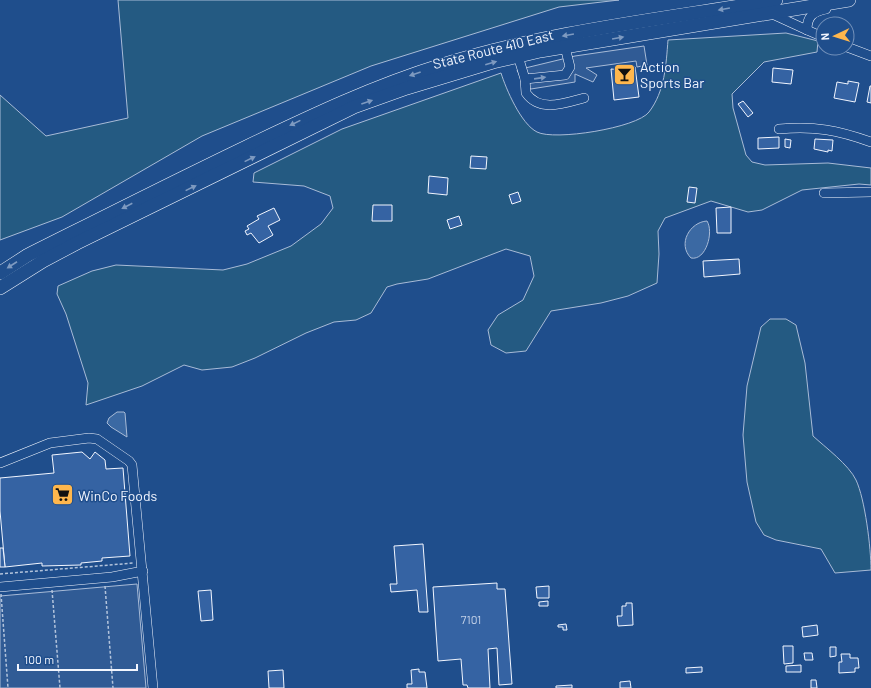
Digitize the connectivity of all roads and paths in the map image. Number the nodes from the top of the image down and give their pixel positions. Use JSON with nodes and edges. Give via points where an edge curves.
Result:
{"nodes":[{"id":1,"x":776,"y":0,"type":"edge"},
{"id":2,"x":849,"y":0,"type":"edge"},
{"id":3,"x":854,"y":0,"type":"edge"},
{"id":4,"x":770,"y":13,"type":"junction"},
{"id":5,"x":807,"y":30,"type":"junction"},
{"id":6,"x":815,"y":34,"type":"edge"},
{"id":7,"x":565,"y":47,"type":"junction"},
{"id":8,"x":855,"y":50,"type":"edge"},
{"id":9,"x":518,"y":56,"type":"junction"},
{"id":10,"x":871,"y":56,"type":"edge"},
{"id":11,"x":525,"y":79,"type":"junction"},
{"id":12,"x":584,"y":98,"type":"dead end"},
{"id":13,"x":779,"y":129,"type":"dead end"},
{"id":14,"x":871,"y":142,"type":"edge"},
{"id":15,"x":871,"y":192,"type":"edge"},
{"id":16,"x":824,"y":193,"type":"dead end"},
{"id":17,"x":164,"y":194,"type":"junction"},
{"id":18,"x":108,"y":229,"type":"junction"},
{"id":19,"x":0,"y":273,"type":"edge"},
{"id":20,"x":0,"y":288,"type":"edge"},
{"id":21,"x":0,"y":296,"type":"edge"},
{"id":22,"x":0,"y":463,"type":"edge"},
{"id":23,"x":134,"y":563,"type":"dead end"},
{"id":24,"x":95,"y":566,"type":"junction"},
{"id":25,"x":50,"y":570,"type":"junction"},
{"id":26,"x":143,"y":571,"type":"junction"},
{"id":27,"x":0,"y":574,"type":"edge"},
{"id":28,"x":97,"y":578,"type":"junction"},
{"id":29,"x":52,"y":582,"type":"junction"},
{"id":30,"x":0,"y":587,"type":"edge"},
{"id":31,"x":8,"y":688,"type":"edge"},
{"id":32,"x":60,"y":688,"type":"edge"},
{"id":33,"x":113,"y":688,"type":"edge"},
{"id":34,"x":153,"y":688,"type":"edge"}],
"edges":[{"from":1,"to":17,"type":"highway","name":"State Route 410 East","one_way":true,"via":[[543,40],[502,48],[442,65],[336,103]]},
{"from":2,"to":4,"type":"highway","name":"State Route 410 East"},
{"from":3,"to":5,"type":"street","via":[[842,6],[816,11],[810,16]]},
{"from":4,"to":5,"type":"street"},
{"from":7,"to":4,"type":"highway","name":"State Route 410 East","one_way":true},
{"from":5,"to":6,"type":"street"},
{"from":7,"to":9,"type":"highway","name":"State Route 410 East"},
{"from":11,"to":7,"type":"street","one_way":true,"via":[[565,75],[570,67]]},
{"from":8,"to":10,"type":"street"},
{"from":9,"to":11,"type":"street"},
{"from":17,"to":9,"type":"highway","name":"State Route 410 East","one_way":true,"via":[[354,107],[414,86]]},
{"from":11,"to":12,"type":"street","via":[[526,93],[539,104],[557,105]]},
{"from":13,"to":14,"type":"street","via":[[840,131]]},
{"from":15,"to":16,"type":"street"},
{"from":17,"to":18,"type":"highway"},
{"from":17,"to":19,"type":"highway","one_way":true,"via":[[28,255]]},
{"from":18,"to":20,"type":"highway","via":[[44,261]]},
{"from":18,"to":21,"type":"highway"},
{"from":22,"to":26,"type":"street","via":[[50,443],[89,438],[97,439],[129,461],[134,471]]},
{"from":23,"to":24,"type":"path"},
{"from":24,"to":25,"type":"path"},
{"from":24,"to":28,"type":"path"},
{"from":25,"to":27,"type":"path"},
{"from":25,"to":29,"type":"path"},
{"from":26,"to":28,"type":"street"},
{"from":26,"to":34,"type":"street"},
{"from":28,"to":29,"type":"street"},
{"from":28,"to":33,"type":"path","via":[[99,585],[104,585]]},
{"from":29,"to":30,"type":"street"},
{"from":29,"to":32,"type":"path"},
{"from":30,"to":31,"type":"path"}]}
